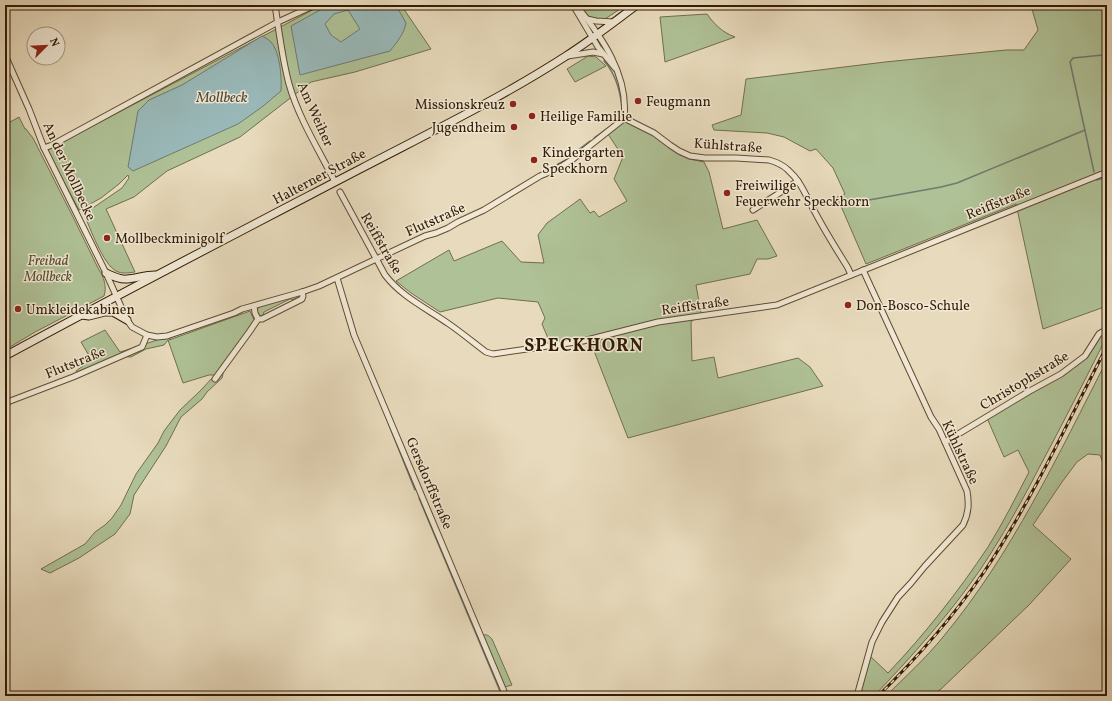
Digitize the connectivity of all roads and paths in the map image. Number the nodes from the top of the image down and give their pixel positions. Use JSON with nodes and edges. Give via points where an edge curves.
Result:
{"nodes":[{"id":1,"x":275,"y":5,"type":"edge"},
{"id":2,"x":315,"y":5,"type":"edge"},
{"id":3,"x":574,"y":5,"type":"edge"},
{"id":4,"x":637,"y":5,"type":"edge"},
{"id":5,"x":587,"y":19,"type":"junction"},
{"id":6,"x":278,"y":22,"type":"junction"},
{"id":7,"x":615,"y":22,"type":"junction"},
{"id":8,"x":595,"y":36,"type":"junction"},
{"id":9,"x":603,"y":54,"type":"junction"},
{"id":10,"x":5,"y":55,"type":"edge"},
{"id":11,"x":567,"y":56,"type":"junction"},
{"id":12,"x":617,"y":70,"type":"junction"},
{"id":13,"x":624,"y":118,"type":"junction"},
{"id":14,"x":44,"y":148,"type":"junction"},
{"id":15,"x":1107,"y":172,"type":"edge"},
{"id":16,"x":334,"y":179,"type":"junction"},
{"id":17,"x":798,"y":181,"type":"junction"},
{"id":18,"x":340,"y":192,"type":"dead end"},
{"id":19,"x":753,"y":210,"type":"dead end"},
{"id":20,"x":376,"y":259,"type":"junction"},
{"id":21,"x":863,"y":270,"type":"junction"},
{"id":22,"x":106,"y":273,"type":"junction"},
{"id":23,"x":156,"y":275,"type":"junction"},
{"id":24,"x":850,"y":275,"type":"junction"},
{"id":25,"x":337,"y":278,"type":"junction"},
{"id":26,"x":302,"y":292,"type":"junction"},
{"id":27,"x":116,"y":296,"type":"junction"},
{"id":28,"x":254,"y":306,"type":"junction"},
{"id":29,"x":82,"y":315,"type":"junction"},
{"id":30,"x":258,"y":319,"type":"junction"},
{"id":31,"x":127,"y":320,"type":"junction"},
{"id":32,"x":1107,"y":334,"type":"edge"},
{"id":33,"x":147,"y":335,"type":"junction"},
{"id":34,"x":5,"y":356,"type":"edge"},
{"id":35,"x":214,"y":379,"type":"dead end"},
{"id":36,"x":5,"y":403,"type":"edge"},
{"id":37,"x":945,"y":442,"type":"junction"},
{"id":38,"x":506,"y":696,"type":"edge"},
{"id":39,"x":856,"y":696,"type":"edge"}],
"edges":[{"from":1,"to":6,"type":"street","name":"Am Weiher"},
{"from":2,"to":6,"type":"street"},
{"from":3,"to":5,"type":"street"},
{"from":3,"to":8,"type":"street"},
{"from":4,"to":7,"type":"main road","name":"Halterner Straße"},
{"from":5,"to":7,"type":"street","via":[[596,22]]},
{"from":5,"to":8,"type":"street"},
{"from":6,"to":14,"type":"street"},
{"from":6,"to":16,"type":"street","name":"Am Weiher","via":[[289,86],[300,114]]},
{"from":7,"to":8,"type":"main road","name":"Halterner Straße"},
{"from":8,"to":9,"type":"street"},
{"from":8,"to":11,"type":"main road","name":"Halterner Straße"},
{"from":8,"to":12,"type":"street"},
{"from":9,"to":11,"type":"street","via":[[593,52]]},
{"from":9,"to":12,"type":"street"},
{"from":10,"to":14,"type":"street","name":"An der Mollbecke"},
{"from":11,"to":16,"type":"main road","name":"Halterner Straße","via":[[497,96]]},
{"from":12,"to":13,"type":"street","via":[[623,88]]},
{"from":13,"to":17,"type":"street","name":"Kühlstraße","via":[[654,132],[670,146],[690,156],[774,161],[788,169]]},
{"from":13,"to":20,"type":"street","name":"Flutstraße","via":[[572,159],[484,210]]},
{"from":14,"to":22,"type":"street","name":"An der Mollbecke"},
{"from":15,"to":21,"type":"street","name":"Reiffstraße"},
{"from":16,"to":23,"type":"main road","name":"Halterner Straße"},
{"from":17,"to":19,"type":"street"},
{"from":17,"to":24,"type":"street","name":"Kühlstraße"},
{"from":18,"to":20,"type":"street","name":"Reiffstraße"},
{"from":20,"to":24,"type":"street","name":"Reiffstraße","via":[[392,284],[407,297],[486,352],[493,354],[583,341],[658,322],[776,304]]},
{"from":20,"to":25,"type":"street","name":"Flutstraße"},
{"from":21,"to":24,"type":"street","name":"Reiffstraße"},
{"from":21,"to":37,"type":"street","name":"Kühlstraße"},
{"from":22,"to":23,"type":"main road","via":[[126,280]]},
{"from":22,"to":27,"type":"street","name":"An der Mollbecke"},
{"from":23,"to":27,"type":"main road","name":"Halterner Straße"},
{"from":25,"to":26,"type":"street","name":"Flutstraße"},
{"from":25,"to":38,"type":"street","name":"Gersdorffstraße","via":[[354,335]]},
{"from":26,"to":28,"type":"street","name":"Flutstraße"},
{"from":26,"to":30,"type":"street","via":[[302,299]]},
{"from":27,"to":29,"type":"main road","name":"Halterner Straße"},
{"from":27,"to":31,"type":"street","name":"Flutstraße"},
{"from":28,"to":30,"type":"street"},
{"from":28,"to":33,"type":"street","name":"Flutstraße","via":[[167,336]]},
{"from":29,"to":31,"type":"main road","via":[[113,312]]},
{"from":29,"to":34,"type":"main road","name":"Halterner Straße"},
{"from":30,"to":35,"type":"street"},
{"from":31,"to":33,"type":"street","name":"Flutstraße","via":[[132,327]]},
{"from":32,"to":37,"type":"street","name":"Christophstraße","via":[[1099,334],[1085,356],[1061,374]]},
{"from":33,"to":36,"type":"street","name":"Flutstraße","via":[[142,347]]},
{"from":37,"to":39,"type":"street","name":"Kühlstraße","via":[[967,491],[966,519],[898,597],[882,622],[872,642]]}]}
